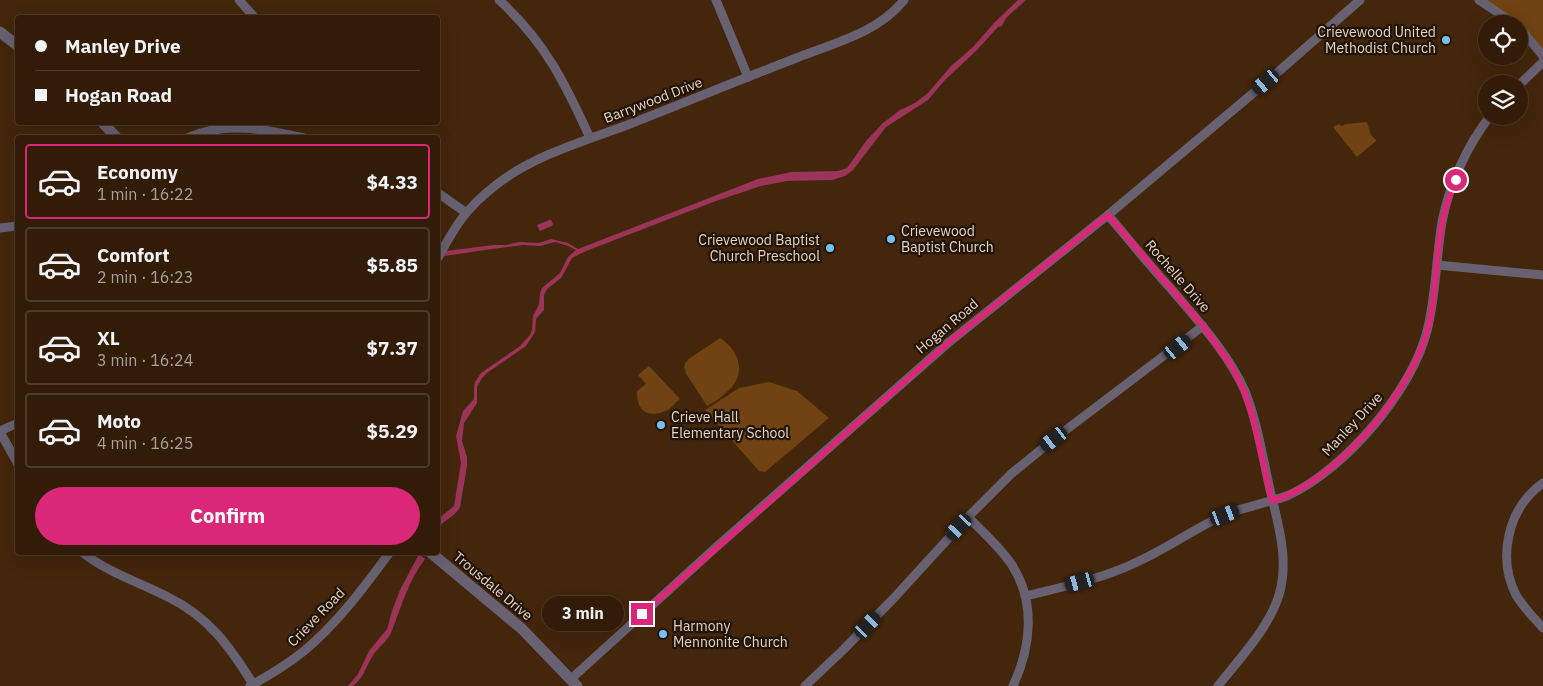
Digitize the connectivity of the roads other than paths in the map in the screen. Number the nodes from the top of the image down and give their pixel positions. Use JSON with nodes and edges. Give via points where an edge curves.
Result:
{"nodes":[{"id":1,"x":239,"y":0,"type":"edge"},
{"id":2,"x":499,"y":0,"type":"edge"},
{"id":3,"x":716,"y":0,"type":"edge"},
{"id":4,"x":904,"y":0,"type":"edge"},
{"id":5,"x":1360,"y":0,"type":"edge"},
{"id":6,"x":1479,"y":0,"type":"edge"},
{"id":7,"x":252,"y":15,"type":"edge"},
{"id":8,"x":1502,"y":15,"type":"edge"},
{"id":9,"x":0,"y":32,"type":"edge"},
{"id":10,"x":1528,"y":38,"type":"edge"},
{"id":11,"x":15,"y":44,"type":"edge"},
{"id":12,"x":1543,"y":56,"type":"edge"},
{"id":13,"x":1543,"y":62,"type":"edge"},
{"id":14,"x":1528,"y":76,"type":"edge"},
{"id":15,"x":748,"y":77,"type":"junction"},
{"id":16,"x":105,"y":125,"type":"edge"},
{"id":17,"x":1484,"y":125,"type":"edge"},
{"id":18,"x":278,"y":127,"type":"edge"},
{"id":19,"x":114,"y":135,"type":"edge"},
{"id":20,"x":195,"y":135,"type":"edge"},
{"id":21,"x":297,"y":135,"type":"edge"},
{"id":22,"x":590,"y":138,"type":"junction"},
{"id":23,"x":440,"y":194,"type":"edge"},
{"id":24,"x":465,"y":212,"type":"junction"},
{"id":25,"x":1108,"y":215,"type":"junction"},
{"id":26,"x":15,"y":226,"type":"edge"},
{"id":27,"x":0,"y":228,"type":"edge"},
{"id":28,"x":440,"y":254,"type":"edge"},
{"id":29,"x":1437,"y":265,"type":"junction"},
{"id":30,"x":1543,"y":275,"type":"edge"},
{"id":31,"x":1203,"y":326,"type":"junction"},
{"id":32,"x":15,"y":424,"type":"edge"},
{"id":33,"x":0,"y":432,"type":"edge"},
{"id":34,"x":15,"y":459,"type":"edge"},
{"id":35,"x":1543,"y":483,"type":"edge"},
{"id":36,"x":1272,"y":501,"type":"junction"},
{"id":37,"x":968,"y":517,"type":"junction"},
{"id":38,"x":86,"y":555,"type":"edge"},
{"id":39,"x":388,"y":555,"type":"edge"},
{"id":40,"x":434,"y":555,"type":"edge"},
{"id":41,"x":1026,"y":596,"type":"junction"},
{"id":42,"x":1543,"y":628,"type":"edge"},
{"id":43,"x":570,"y":684,"type":"edge"},
{"id":44,"x":251,"y":685,"type":"edge"},
{"id":45,"x":805,"y":686,"type":"edge"},
{"id":46,"x":1013,"y":686,"type":"edge"},
{"id":47,"x":1218,"y":686,"type":"edge"}],
"edges":[{"from":1,"to":7,"type":"street"},
{"from":2,"to":22,"type":"street","via":[[552,62]]},
{"from":3,"to":15,"type":"street"},
{"from":4,"to":15,"type":"street","name":"Barrywood Drive","via":[[890,15],[865,30]]},
{"from":5,"to":25,"type":"street","name":"Hogan Road"},
{"from":6,"to":8,"type":"street"},
{"from":9,"to":11,"type":"street"},
{"from":10,"to":12,"type":"street"},
{"from":13,"to":14,"type":"street"},
{"from":15,"to":22,"type":"street","name":"Barrywood Drive"},
{"from":16,"to":19,"type":"street"},
{"from":17,"to":29,"type":"street","name":"Manley Drive","via":[[1451,191],[1442,223]]},
{"from":18,"to":20,"type":"street","via":[[227,127]]},
{"from":18,"to":21,"type":"street"},
{"from":22,"to":24,"type":"street","name":"Barrywood Drive","via":[[520,168]]},
{"from":23,"to":24,"type":"street"},
{"from":24,"to":28,"type":"street","name":"Barrywood Drive"},
{"from":25,"to":31,"type":"street","name":"Rochelle Drive"},
{"from":25,"to":43,"type":"street","name":"Hogan Road","via":[[948,343],[714,549]]},
{"from":26,"to":27,"type":"street"},
{"from":29,"to":30,"type":"street"},
{"from":29,"to":36,"type":"street","name":"Manley Drive","via":[[1427,332],[1411,372],[1395,398],[1368,431],[1326,471],[1295,492]]},
{"from":31,"to":36,"type":"street","name":"Rochelle Drive","via":[[1227,357],[1245,393]]},
{"from":31,"to":37,"type":"street","via":[[1024,463]]},
{"from":32,"to":33,"type":"street"},
{"from":33,"to":34,"type":"street"},
{"from":35,"to":42,"type":"street","via":[[1530,494],[1515,516],[1506,554],[1516,594]]},
{"from":36,"to":41,"type":"street","name":"Manley Drive","via":[[1214,520],[1120,569]]},
{"from":36,"to":47,"type":"street","name":"Rochelle Drive","via":[[1284,569],[1279,593],[1266,622]]},
{"from":37,"to":41,"type":"street","via":[[1008,559]]},
{"from":37,"to":45,"type":"street","via":[[861,632]]},
{"from":38,"to":44,"type":"street","via":[[109,570],[167,596],[195,613],[226,643]]},
{"from":39,"to":44,"type":"street","name":"Crieve Road","via":[[347,607],[309,647]]},
{"from":40,"to":43,"type":"street","name":"Trousdale Drive","via":[[522,629]]},
{"from":41,"to":46,"type":"street","via":[[1027,642]]}]}
